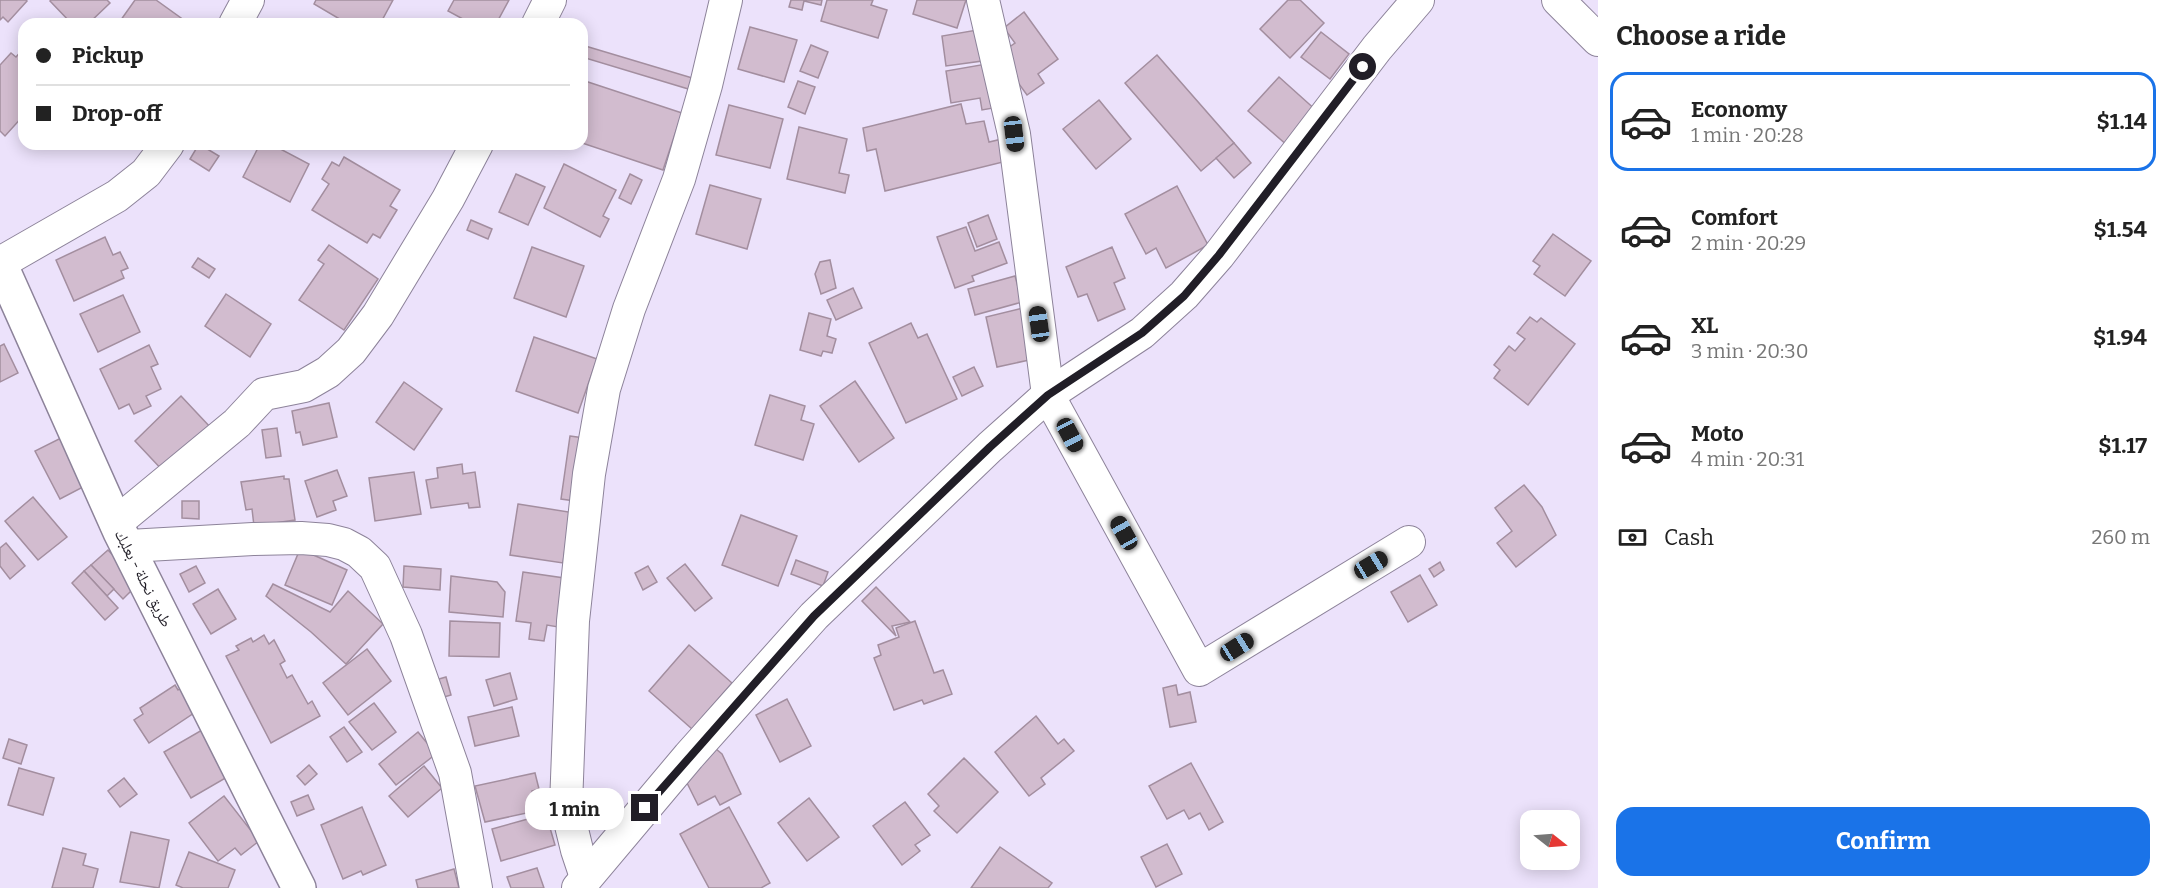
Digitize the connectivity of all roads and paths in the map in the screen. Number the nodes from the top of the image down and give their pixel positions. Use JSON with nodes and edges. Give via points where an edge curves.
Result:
{"nodes":[{"id":1,"x":248,"y":0,"type":"edge"},
{"id":2,"x":550,"y":0,"type":"edge"},
{"id":3,"x":726,"y":0,"type":"edge"},
{"id":4,"x":983,"y":0,"type":"edge"},
{"id":5,"x":1418,"y":0,"type":"edge"},
{"id":6,"x":1558,"y":0,"type":"edge"},
{"id":7,"x":238,"y":18,"type":"edge"},
{"id":8,"x":541,"y":18,"type":"edge"},
{"id":9,"x":1598,"y":40,"type":"edge"},
{"id":10,"x":163,"y":150,"type":"edge"},
{"id":11,"x":474,"y":150,"type":"edge"},
{"id":12,"x":0,"y":263,"type":"edge"},
{"id":13,"x":1048,"y":395,"type":"junction"},
{"id":14,"x":122,"y":535,"type":"junction"},
{"id":15,"x":1409,"y":542,"type":"dead end"},
{"id":16,"x":582,"y":882,"type":"edge"},
{"id":17,"x":299,"y":888,"type":"edge"},
{"id":18,"x":476,"y":888,"type":"edge"}],
"edges":[{"from":1,"to":7,"type":"street"},
{"from":2,"to":8,"type":"street"},
{"from":3,"to":16,"type":"street","via":[[680,179],[629,309],[604,389],[589,474],[573,621],[567,805]]},
{"from":4,"to":13,"type":"street","via":[[1014,134]]},
{"from":5,"to":13,"type":"street","via":[[1184,296],[1142,333]]},
{"from":6,"to":9,"type":"street"},
{"from":10,"to":12,"type":"street","via":[[146,173],[117,196]]},
{"from":11,"to":14,"type":"street","via":[[419,248],[351,351],[328,372],[304,386],[264,394]]},
{"from":12,"to":14,"type":"street","name":"طريق نحلة - بعلبك"},
{"from":13,"to":15,"type":"street","via":[[1198,670]]},
{"from":13,"to":16,"type":"street","via":[[814,616]]},
{"from":14,"to":17,"type":"street","name":"طريق نحلة - بعلبك"},
{"from":14,"to":18,"type":"street","via":[[328,540],[359,552],[375,567],[406,635],[455,773]]}]}
